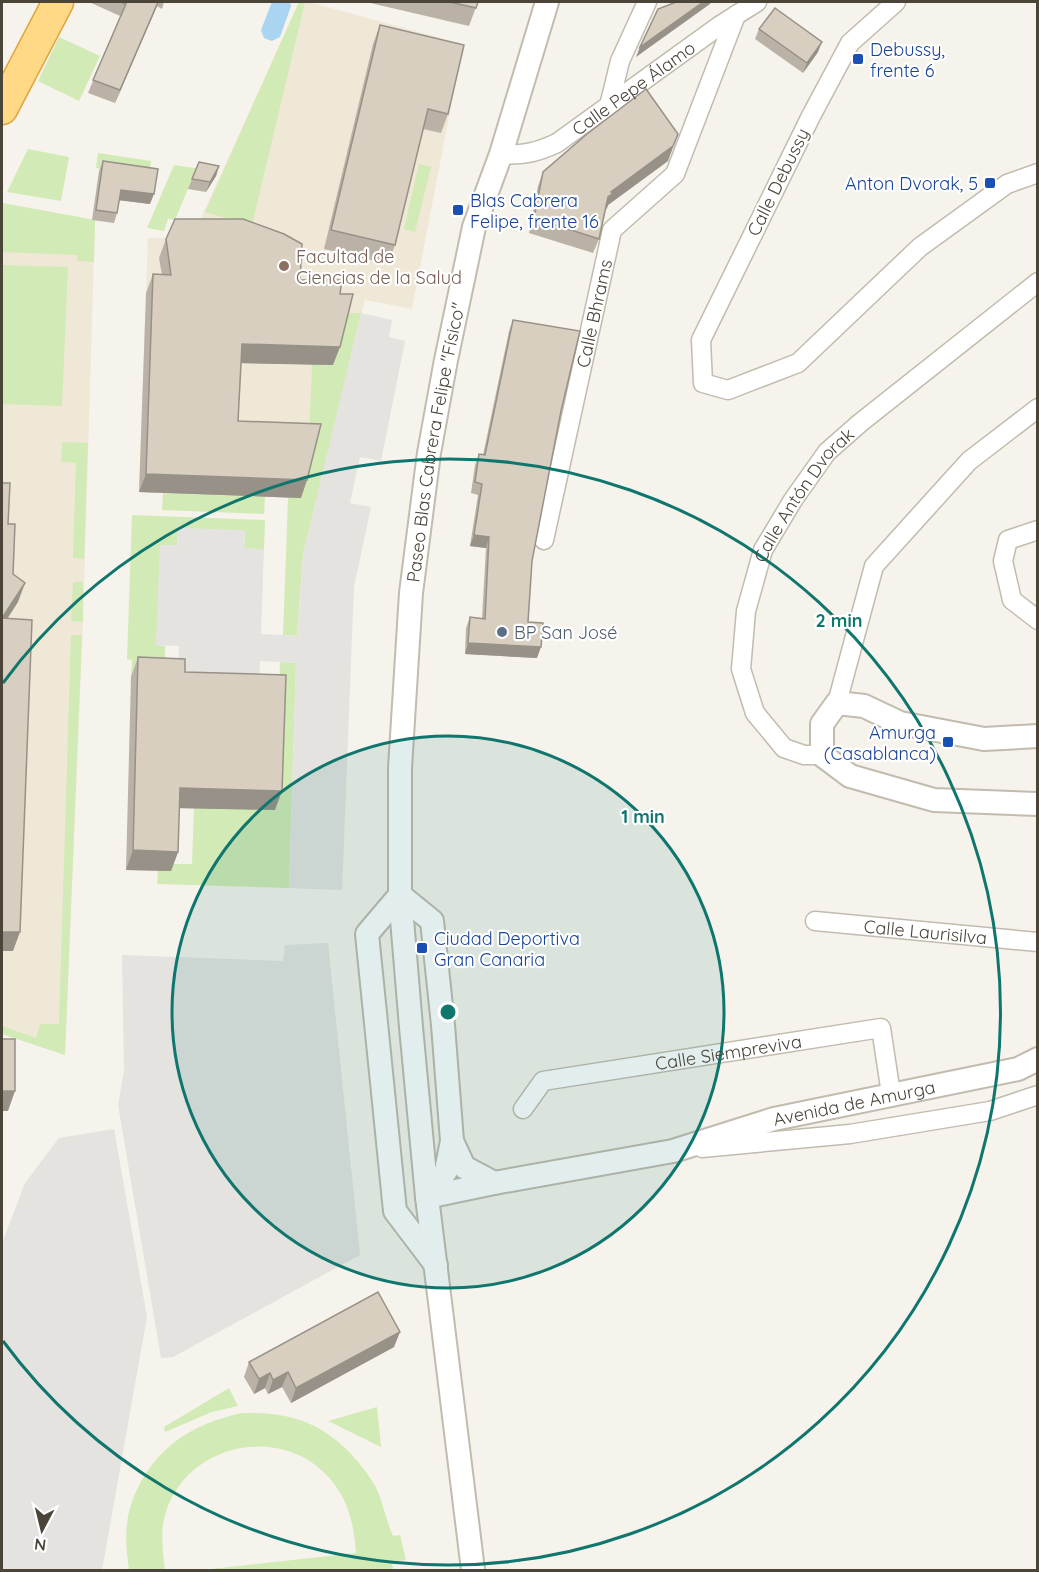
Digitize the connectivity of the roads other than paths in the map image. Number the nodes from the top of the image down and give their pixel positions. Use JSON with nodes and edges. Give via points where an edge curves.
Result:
{"nodes":[{"id":1,"x":39,"y":2,"type":"edge"},
{"id":2,"x":58,"y":2,"type":"edge"},
{"id":3,"x":547,"y":2,"type":"edge"},
{"id":4,"x":647,"y":2,"type":"edge"},
{"id":5,"x":758,"y":2,"type":"edge"},
{"id":6,"x":896,"y":2,"type":"edge"},
{"id":7,"x":736,"y":15,"type":"junction"},
{"id":8,"x":2,"y":87,"type":"edge"},
{"id":9,"x":609,"y":106,"type":"junction"},
{"id":10,"x":2,"y":109,"type":"edge"},
{"id":11,"x":501,"y":154,"type":"junction"},
{"id":12,"x":1038,"y":173,"type":"edge"},
{"id":13,"x":1038,"y":282,"type":"edge"},
{"id":14,"x":1038,"y":408,"type":"edge"},
{"id":15,"x":1038,"y":530,"type":"edge"},
{"id":16,"x":544,"y":540,"type":"dead end"},
{"id":17,"x":1038,"y":620,"type":"edge"},
{"id":18,"x":837,"y":703,"type":"junction"},
{"id":19,"x":1038,"y":736,"type":"edge"},
{"id":20,"x":822,"y":755,"type":"junction"},
{"id":21,"x":1038,"y":804,"type":"edge"},
{"id":22,"x":400,"y":895,"type":"junction"},
{"id":23,"x":815,"y":921,"type":"dead end"},
{"id":24,"x":1038,"y":942,"type":"edge"},
{"id":25,"x":1038,"y":1059,"type":"edge"},
{"id":26,"x":891,"y":1094,"type":"junction"},
{"id":27,"x":1038,"y":1095,"type":"edge"},
{"id":28,"x":523,"y":1109,"type":"dead end"},
{"id":29,"x":452,"y":1141,"type":"junction"},
{"id":30,"x":673,"y":1151,"type":"junction"},
{"id":31,"x":389,"y":1155,"type":"junction"},
{"id":32,"x":494,"y":1183,"type":"junction"},
{"id":33,"x":427,"y":1197,"type":"junction"},
{"id":34,"x":437,"y":1266,"type":"junction"},
{"id":35,"x":473,"y":1570,"type":"edge"}],
"edges":[{"from":1,"to":8,"type":"highway"},
{"from":2,"to":10,"type":"highway"},
{"from":3,"to":11,"type":"street","name":"Paseo Blas Cabrera Felipe \"Físico\""},
{"from":4,"to":9,"type":"street","via":[[620,61]]},
{"from":5,"to":7,"type":"street","name":"Calle Pepe Álamo"},
{"from":6,"to":12,"type":"street","name":"Calle Debussy","via":[[850,44],[810,116],[702,340],[704,383],[728,390],[798,363],[920,247],[1007,184]]},
{"from":7,"to":9,"type":"street","name":"Calle Pepe Álamo"},
{"from":7,"to":16,"type":"street","name":"Calle Bhrams","via":[[675,174],[612,230]]},
{"from":9,"to":11,"type":"street","name":"Calle Pepe Álamo","via":[[540,151]]},
{"from":11,"to":22,"type":"street","name":"Paseo Blas Cabrera Felipe \"Físico\"","via":[[474,227],[465,267],[420,518],[400,768]]},
{"from":13,"to":20,"type":"street","name":"Calle Antón Dvorak","via":[[827,452],[763,550],[746,611],[741,669],[755,713],[784,748]]},
{"from":14,"to":18,"type":"street","via":[[969,461],[874,566]]},
{"from":15,"to":17,"type":"street","via":[[1008,540],[1002,561],[1012,600]]},
{"from":18,"to":19,"type":"street","via":[[864,706],[900,723],[984,739]]},
{"from":18,"to":20,"type":"street","via":[[822,724]]},
{"from":20,"to":21,"type":"street","via":[[849,776],[934,800]]},
{"from":22,"to":29,"type":"street","via":[[432,921]]},
{"from":22,"to":31,"type":"street","via":[[367,934]]},
{"from":22,"to":33,"type":"street","name":"Paseo Blas Cabrera Felipe \"Físico\""},
{"from":23,"to":24,"type":"street","name":"Calle Laurisilva"},
{"from":25,"to":26,"type":"street","name":"Avenida de Amurga","via":[[1018,1069]]},
{"from":26,"to":28,"type":"street","name":"Calle Siempreviva","via":[[880,1028],[543,1081]]},
{"from":26,"to":30,"type":"street","name":"Avenida de Amurga","via":[[774,1119]]},
{"from":27,"to":30,"type":"street","name":"Avenida de Amurga","via":[[990,1111],[850,1134]]},
{"from":29,"to":32,"type":"street","via":[[464,1167]]},
{"from":29,"to":33,"type":"street","via":[[446,1171]]},
{"from":30,"to":32,"type":"street","name":"Avenida de Amurga"},
{"from":31,"to":33,"type":"street"},
{"from":31,"to":34,"type":"street","via":[[395,1211]]},
{"from":32,"to":33,"type":"street","name":"Avenida de Amurga"},
{"from":33,"to":34,"type":"street","name":"Paseo Blas Cabrera Felipe \"Físico\""},
{"from":34,"to":35,"type":"street","name":"Paseo Blas Cabrera Felipe \"Físico\""}]}
